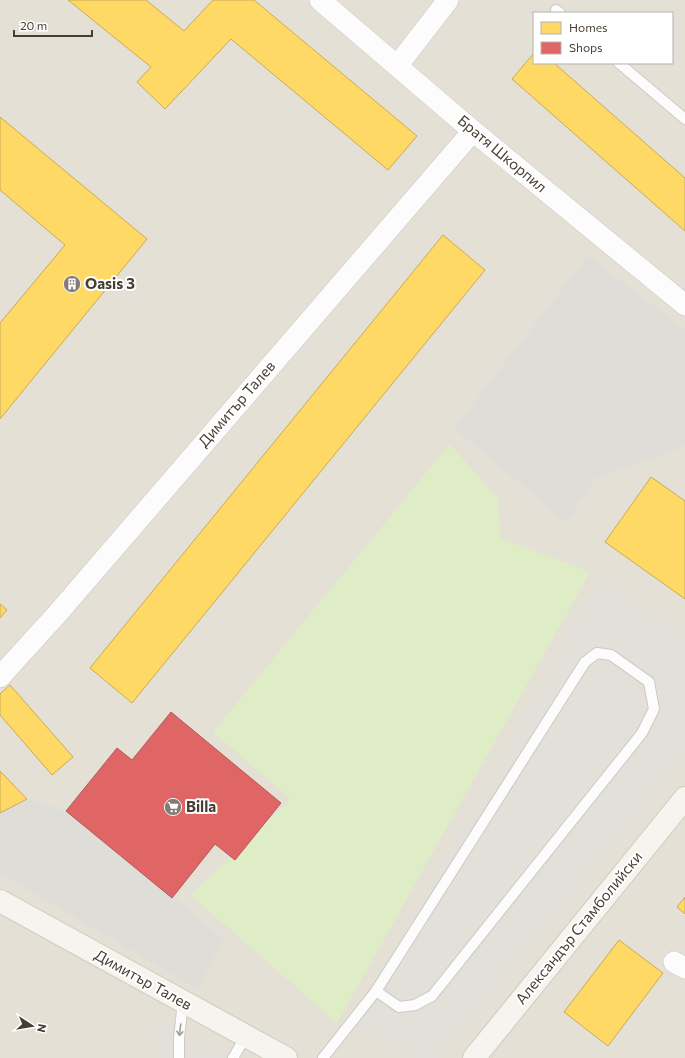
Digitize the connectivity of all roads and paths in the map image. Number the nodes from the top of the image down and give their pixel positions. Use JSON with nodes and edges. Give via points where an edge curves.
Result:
{"nodes":[{"id":1,"x":320,"y":0,"type":"edge"},
{"id":2,"x":448,"y":0,"type":"edge"},
{"id":3,"x":620,"y":64,"type":"edge"},
{"id":4,"x":397,"y":66,"type":"junction"},
{"id":5,"x":685,"y":118,"type":"edge"},
{"id":6,"x":473,"y":131,"type":"junction"},
{"id":7,"x":685,"y":305,"type":"edge"},
{"id":8,"x":0,"y":677,"type":"edge"},
{"id":9,"x":685,"y":798,"type":"edge"},
{"id":10,"x":0,"y":901,"type":"edge"},
{"id":11,"x":376,"y":991,"type":"junction"},
{"id":12,"x":183,"y":1002,"type":"junction"},
{"id":13,"x":246,"y":1036,"type":"junction"},
{"id":14,"x":179,"y":1058,"type":"edge"},
{"id":15,"x":233,"y":1058,"type":"edge"},
{"id":16,"x":286,"y":1058,"type":"edge"},
{"id":17,"x":324,"y":1058,"type":"edge"},
{"id":18,"x":474,"y":1058,"type":"edge"}],
"edges":[{"from":1,"to":4,"type":"street","name":"Братя Шкорпил"},
{"from":2,"to":4,"type":"street"},
{"from":3,"to":5,"type":"lane"},
{"from":4,"to":6,"type":"street","name":"Братя Шкорпил"},
{"from":6,"to":7,"type":"street","name":"Братя Шкорпил"},
{"from":6,"to":8,"type":"street","name":"Димитър Талев"},
{"from":9,"to":18,"type":"street","name":"Александър Стамболийски"},
{"from":10,"to":12,"type":"street","name":"Димитър Талев"},
{"from":11,"to":11,"type":"lane","via":[[399,1007],[415,1005],[432,996],[642,733],[654,709],[649,682],[611,655],[597,653],[585,662]]},
{"from":11,"to":17,"type":"lane"},
{"from":12,"to":13,"type":"street","name":"Димитър Талев"},
{"from":12,"to":14,"type":"lane","one_way":true,"via":[[178,1038]]},
{"from":13,"to":15,"type":"lane"},
{"from":13,"to":16,"type":"street","name":"Димитър Талев"}]}
